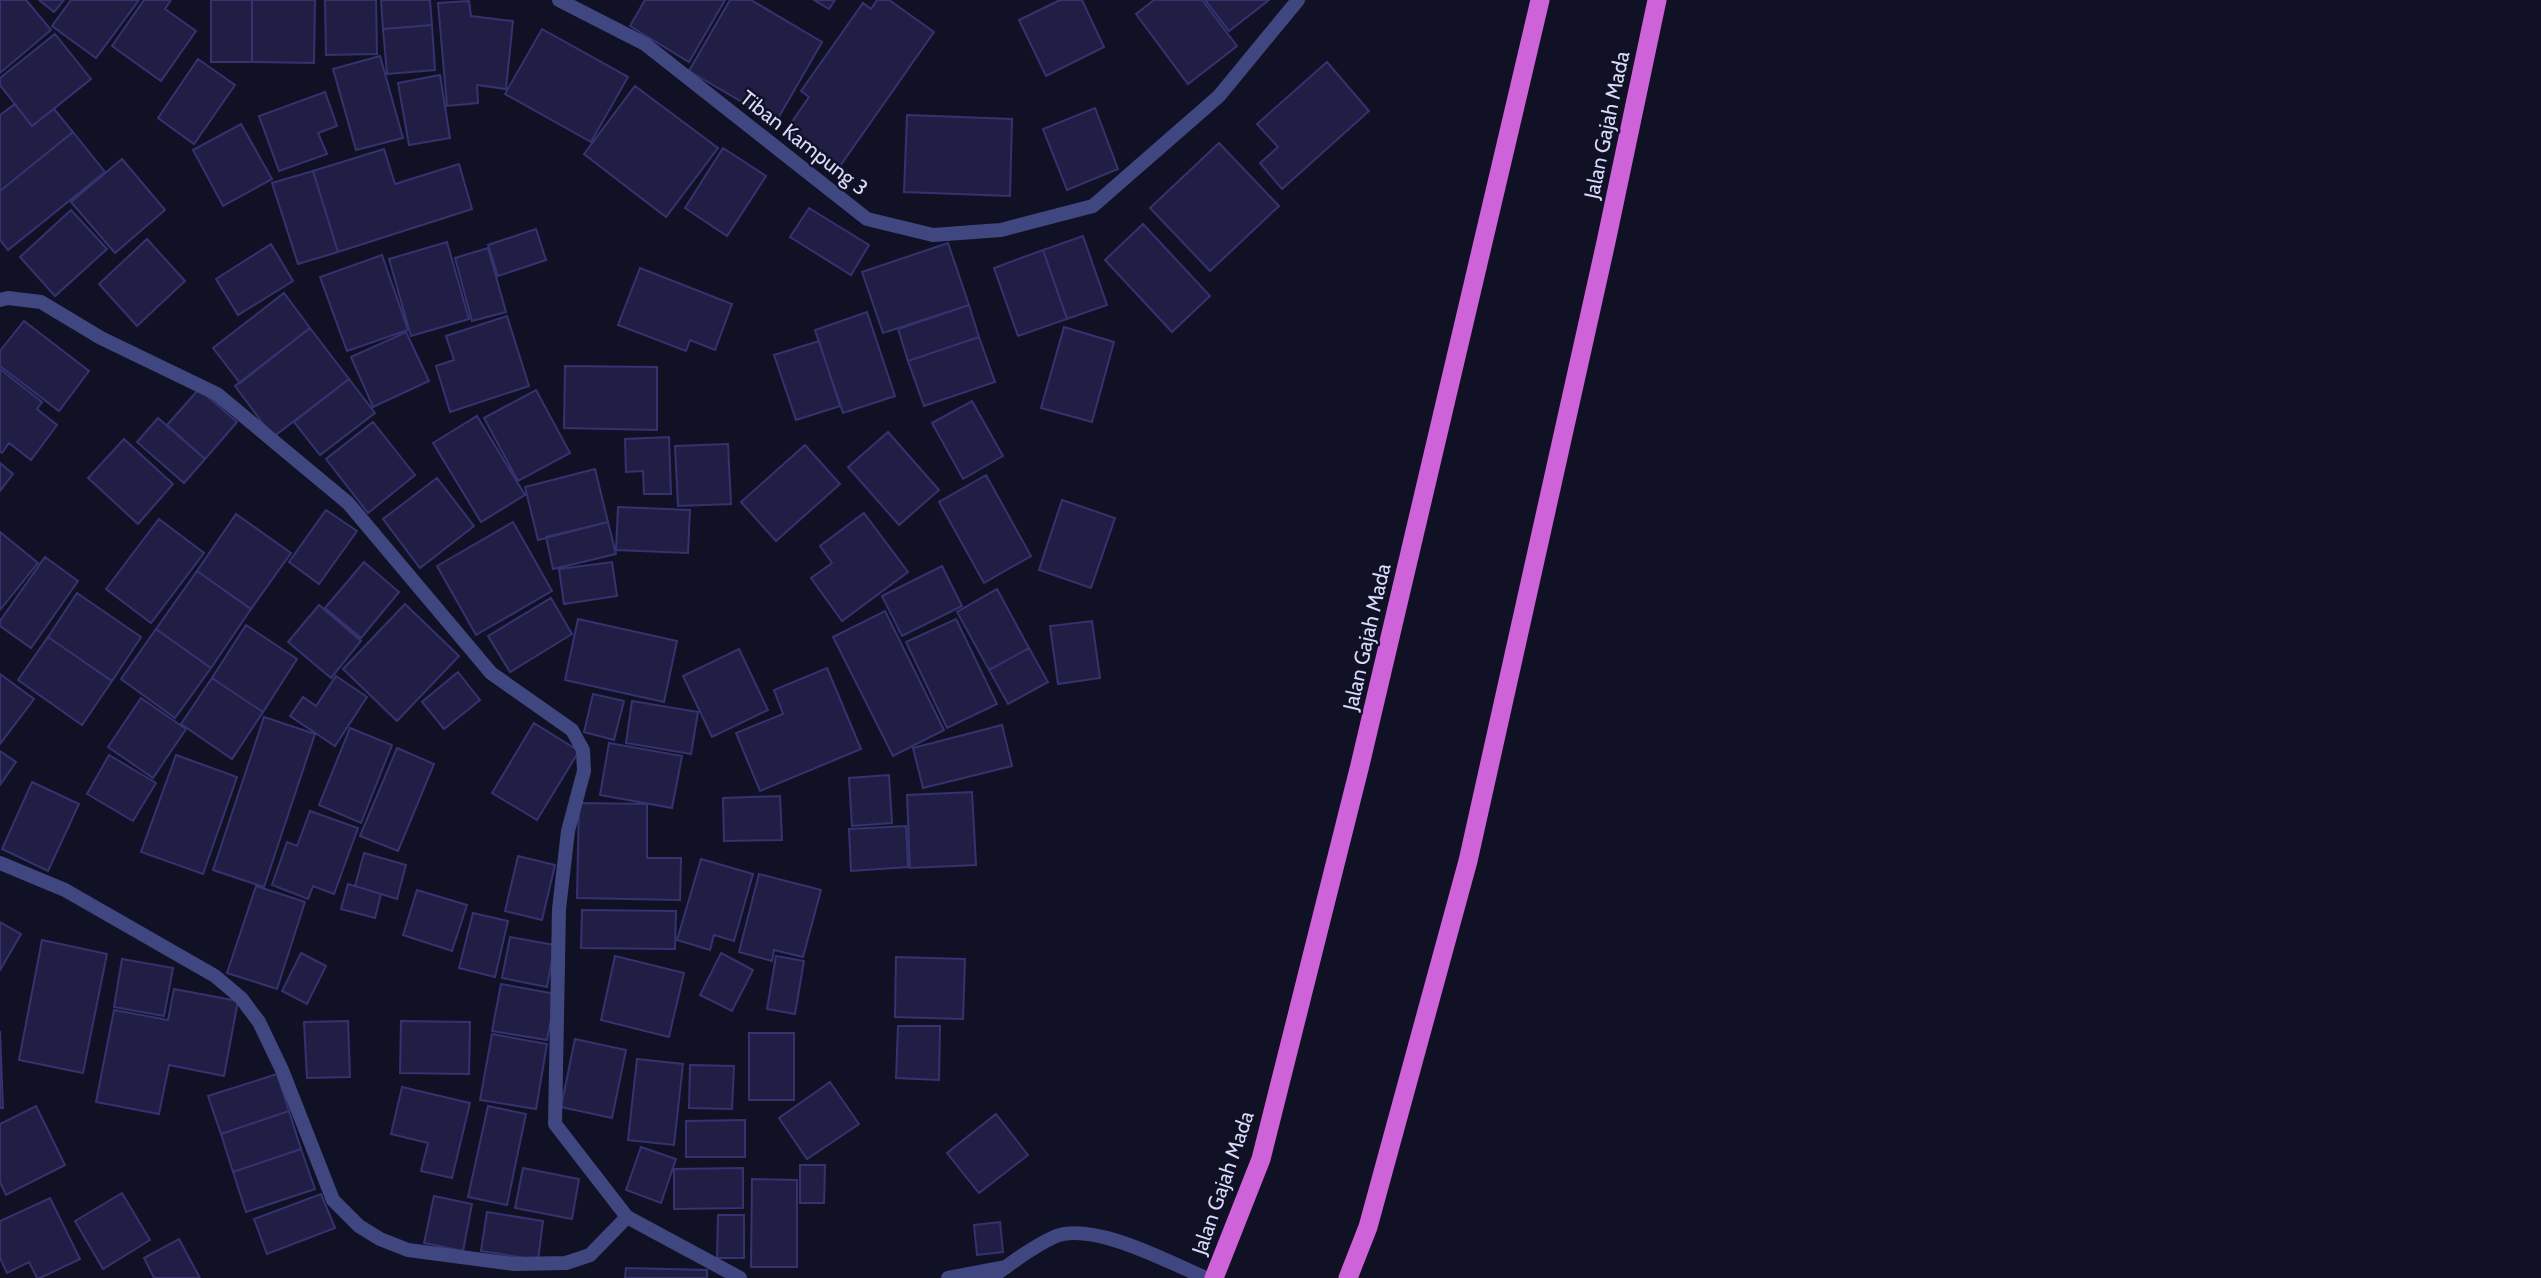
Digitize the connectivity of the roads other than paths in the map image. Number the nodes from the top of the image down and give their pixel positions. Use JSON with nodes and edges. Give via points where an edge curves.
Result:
{"nodes":[{"id":1,"x":559,"y":0,"type":"edge"},
{"id":2,"x":1298,"y":0,"type":"edge"},
{"id":3,"x":1540,"y":0,"type":"edge"},
{"id":4,"x":1657,"y":0,"type":"edge"},
{"id":5,"x":0,"y":300,"type":"edge"},
{"id":6,"x":0,"y":863,"type":"edge"},
{"id":7,"x":627,"y":1217,"type":"junction"},
{"id":8,"x":1006,"y":1267,"type":"junction"},
{"id":9,"x":740,"y":1278,"type":"edge"},
{"id":10,"x":948,"y":1278,"type":"edge"},
{"id":11,"x":991,"y":1278,"type":"edge"},
{"id":12,"x":1206,"y":1278,"type":"edge"},
{"id":13,"x":1214,"y":1278,"type":"edge"},
{"id":14,"x":1349,"y":1278,"type":"edge"}],
"edges":[{"from":1,"to":2,"type":"street","name":"Tiban Kampung 3","via":[[645,44],[867,219],[933,235],[1001,230],[1093,206],[1219,96]]},
{"from":3,"to":13,"type":"highway","name":"Jalan Gajah Mada","via":[[1360,765],[1261,1159]]},
{"from":4,"to":14,"type":"highway","name":"Jalan Gajah Mada","via":[[1468,861],[1368,1227]]},
{"from":5,"to":7,"type":"street","via":[[41,302],[101,338],[217,394],[348,503],[491,673],[572,730],[583,750],[584,771],[568,831],[559,909],[555,1124]]},
{"from":6,"to":7,"type":"street","via":[[65,890],[215,976],[241,998],[259,1022],[282,1070],[333,1200],[380,1239],[408,1250],[514,1265],[566,1263],[590,1255]]},
{"from":7,"to":9,"type":"street"},
{"from":8,"to":10,"type":"street"},
{"from":8,"to":11,"type":"street"},
{"from":8,"to":12,"type":"street","via":[[1056,1236],[1080,1233],[1113,1238]]}]}
